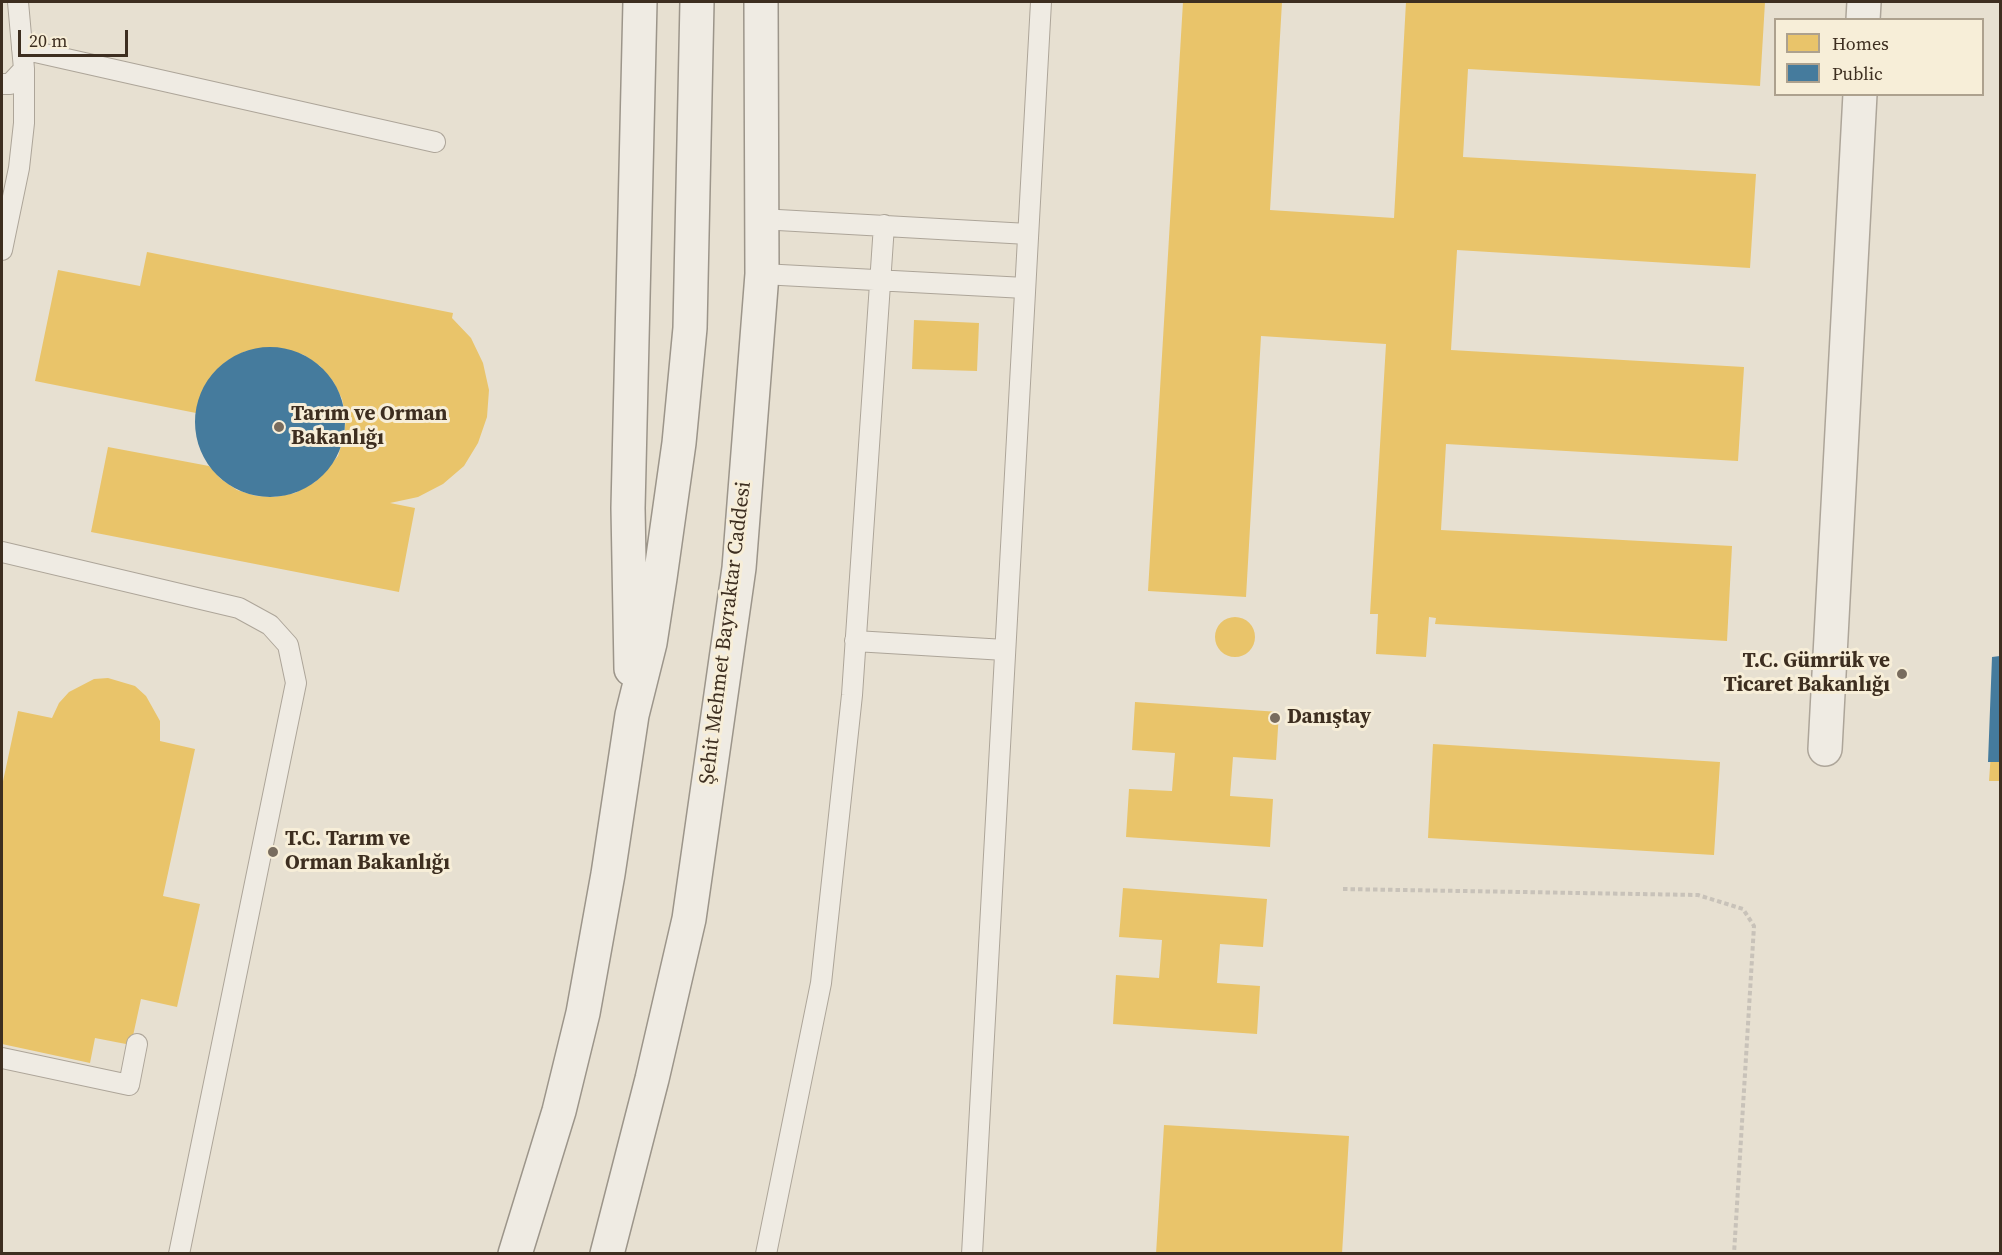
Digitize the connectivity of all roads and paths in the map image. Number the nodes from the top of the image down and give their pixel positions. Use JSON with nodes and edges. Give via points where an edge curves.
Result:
{"nodes":[{"id":1,"x":18,"y":2,"type":"edge"},
{"id":2,"x":640,"y":2,"type":"edge"},
{"id":3,"x":697,"y":2,"type":"edge"},
{"id":4,"x":761,"y":2,"type":"edge"},
{"id":5,"x":1041,"y":2,"type":"edge"},
{"id":6,"x":1864,"y":2,"type":"edge"},
{"id":7,"x":2,"y":12,"type":"edge"},
{"id":8,"x":1863,"y":18,"type":"edge"},
{"id":9,"x":20,"y":22,"type":"junction"},
{"id":10,"x":23,"y":59,"type":"junction"},
{"id":11,"x":2,"y":84,"type":"edge"},
{"id":12,"x":1860,"y":96,"type":"edge"},
{"id":13,"x":435,"y":142,"type":"dead end"},
{"id":14,"x":760,"y":219,"type":"junction"},
{"id":15,"x":884,"y":225,"type":"junction"},
{"id":16,"x":1028,"y":234,"type":"junction"},
{"id":17,"x":2,"y":250,"type":"edge"},
{"id":18,"x":762,"y":274,"type":"junction"},
{"id":19,"x":882,"y":281,"type":"junction"},
{"id":20,"x":1025,"y":288,"type":"junction"},
{"id":21,"x":2,"y":552,"type":"edge"},
{"id":22,"x":855,"y":641,"type":"junction"},
{"id":23,"x":1005,"y":650,"type":"junction"},
{"id":24,"x":632,"y":715,"type":"junction"},
{"id":25,"x":1825,"y":750,"type":"dead end"},
{"id":26,"x":1343,"y":889,"type":"dead end"},
{"id":27,"x":137,"y":1044,"type":"dead end"},
{"id":28,"x":2,"y":1059,"type":"edge"},
{"id":29,"x":179,"y":1254,"type":"edge"},
{"id":30,"x":515,"y":1254,"type":"edge"},
{"id":31,"x":607,"y":1254,"type":"edge"},
{"id":32,"x":766,"y":1254,"type":"edge"},
{"id":33,"x":972,"y":1254,"type":"edge"},
{"id":34,"x":1734,"y":1254,"type":"edge"}],
"edges":[{"from":1,"to":9,"type":"lane"},
{"from":2,"to":24,"type":"main road","via":[[628,508]]},
{"from":3,"to":24,"type":"main road","via":[[690,328],[660,578],[650,643]]},
{"from":4,"to":14,"type":"main road","name":"Şehit Mehmet Bayraktar Caddesi"},
{"from":5,"to":16,"type":"lane"},
{"from":6,"to":8,"type":"main road"},
{"from":7,"to":9,"type":"lane"},
{"from":9,"to":10,"type":"lane"},
{"from":10,"to":11,"type":"lane","via":[[10,84]]},
{"from":10,"to":13,"type":"lane"},
{"from":10,"to":17,"type":"lane","via":[[24,123]]},
{"from":12,"to":25,"type":"main road"},
{"from":14,"to":15,"type":"lane"},
{"from":14,"to":18,"type":"main road","name":"Şehit Mehmet Bayraktar Caddesi"},
{"from":15,"to":16,"type":"lane"},
{"from":15,"to":19,"type":"lane"},
{"from":16,"to":20,"type":"lane"},
{"from":18,"to":19,"type":"lane"},
{"from":18,"to":31,"type":"main road","name":"Şehit Mehmet Bayraktar Caddesi","via":[[739,568],[689,919]]},
{"from":19,"to":20,"type":"lane"},
{"from":19,"to":22,"type":"lane"},
{"from":20,"to":23,"type":"lane"},
{"from":21,"to":29,"type":"lane","via":[[239,608],[270,624],[288,645],[296,683]]},
{"from":22,"to":23,"type":"lane"},
{"from":22,"to":32,"type":"lane","via":[[821,983]]},
{"from":23,"to":33,"type":"lane"},
{"from":24,"to":30,"type":"main road","via":[[583,1012],[559,1111]]},
{"from":26,"to":34,"type":"path","via":[[1698,895],[1743,909],[1754,926]]},
{"from":27,"to":28,"type":"lane","via":[[129,1085]]}]}
